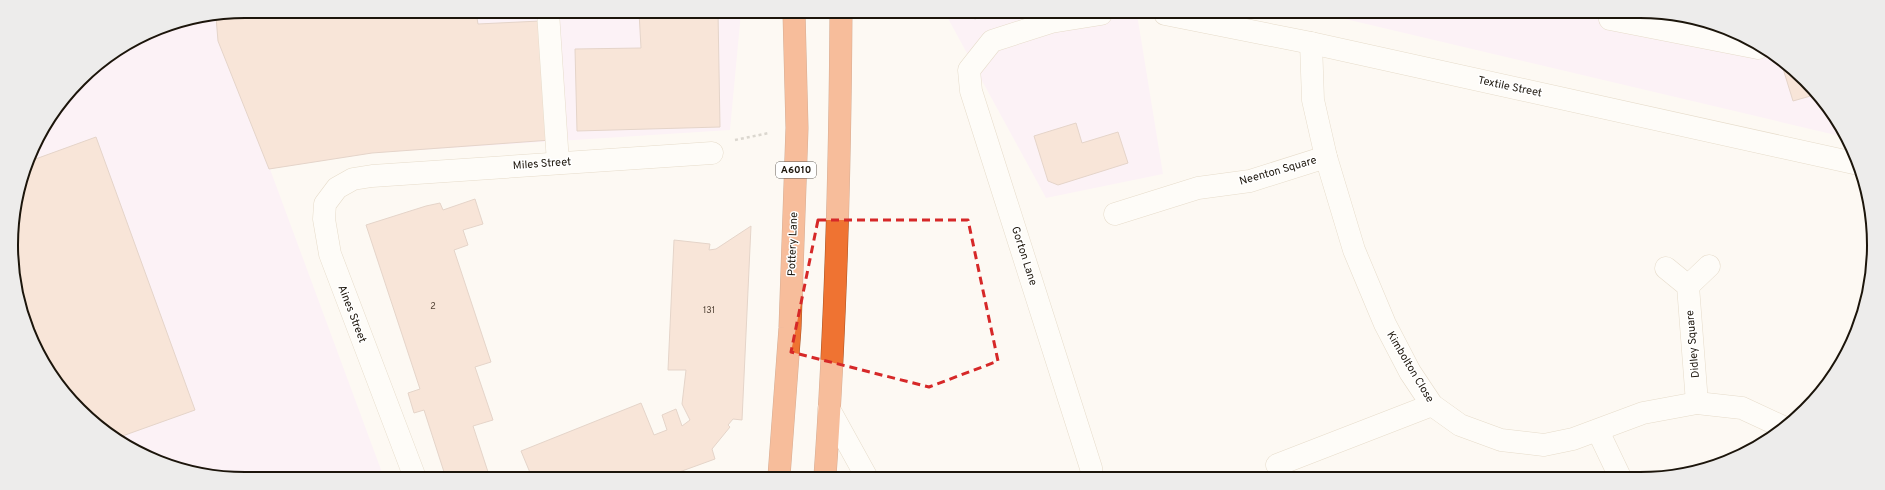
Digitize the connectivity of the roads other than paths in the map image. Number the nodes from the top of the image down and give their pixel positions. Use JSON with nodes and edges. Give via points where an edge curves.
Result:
{"nodes":[{"id":1,"x":548,"y":18,"type":"edge"},
{"id":2,"x":794,"y":18,"type":"edge"},
{"id":3,"x":841,"y":18,"type":"edge"},
{"id":4,"x":1076,"y":18,"type":"edge"},
{"id":5,"x":1185,"y":18,"type":"edge"},
{"id":6,"x":1610,"y":18,"type":"edge"},
{"id":7,"x":1311,"y":43,"type":"junction"},
{"id":8,"x":1751,"y":47,"type":"edge"},
{"id":9,"x":712,"y":153,"type":"dead end"},
{"id":10,"x":1326,"y":157,"type":"junction"},
{"id":11,"x":1852,"y":162,"type":"edge"},
{"id":12,"x":558,"y":163,"type":"junction"},
{"id":13,"x":372,"y":176,"type":"joint"},
{"id":14,"x":1115,"y":214,"type":"dead end"},
{"id":15,"x":1709,"y":266,"type":"dead end"},
{"id":16,"x":1666,"y":268,"type":"dead end"},
{"id":17,"x":1688,"y":286,"type":"junction"},
{"id":18,"x":1697,"y":403,"type":"junction"},
{"id":19,"x":1432,"y":405,"type":"junction"},
{"id":20,"x":829,"y":409,"type":"junction"},
{"id":21,"x":1778,"y":425,"type":"edge"},
{"id":22,"x":1598,"y":431,"type":"junction"},
{"id":23,"x":1277,"y":466,"type":"dead end"},
{"id":24,"x":413,"y":472,"type":"edge"},
{"id":25,"x":780,"y":472,"type":"edge"},
{"id":26,"x":825,"y":472,"type":"edge"},
{"id":27,"x":864,"y":472,"type":"edge"},
{"id":28,"x":1092,"y":472,"type":"edge"},
{"id":29,"x":1618,"y":472,"type":"edge"}],
"edges":[{"from":1,"to":12,"type":"street"},
{"from":2,"to":25,"type":"highway","name":"Pottery Lane","number":"A6010","via":[[798,128],[790,328]]},
{"from":3,"to":20,"type":"highway","via":[[840,166]]},
{"from":4,"to":28,"type":"street","name":"Gorton Lane","via":[[1051,22],[992,41],[969,70],[971,91]]},
{"from":5,"to":7,"type":"street","name":"Textile Street"},
{"from":6,"to":8,"type":"street"},
{"from":7,"to":10,"type":"street","name":"Kimbolton Close","via":[[1314,100]]},
{"from":7,"to":11,"type":"street","name":"Textile Street"},
{"from":9,"to":12,"type":"street","name":"Miles Street"},
{"from":10,"to":14,"type":"street","name":"Neenton Square","via":[[1250,181],[1198,188]]},
{"from":10,"to":19,"type":"street","name":"Kimbolton Close","via":[[1354,250],[1385,324],[1410,372]]},
{"from":12,"to":13,"type":"street","name":"Miles Street"},
{"from":13,"to":24,"type":"street","name":"Aines Street","via":[[353,179],[337,188],[325,204],[324,219],[330,254]]},
{"from":15,"to":17,"type":"street"},
{"from":16,"to":17,"type":"street"},
{"from":17,"to":18,"type":"street","name":"Didley Square"},
{"from":18,"to":21,"type":"street","name":"Kimbolton Close","via":[[1742,408]]},
{"from":18,"to":22,"type":"street","name":"Kimbolton Close","via":[[1643,413]]},
{"from":19,"to":22,"type":"street","name":"Kimbolton Close","via":[[1460,425],[1501,440],[1544,445]]},
{"from":19,"to":23,"type":"street"},
{"from":20,"to":26,"type":"highway"},
{"from":20,"to":27,"type":"street"},
{"from":22,"to":29,"type":"street"}]}
